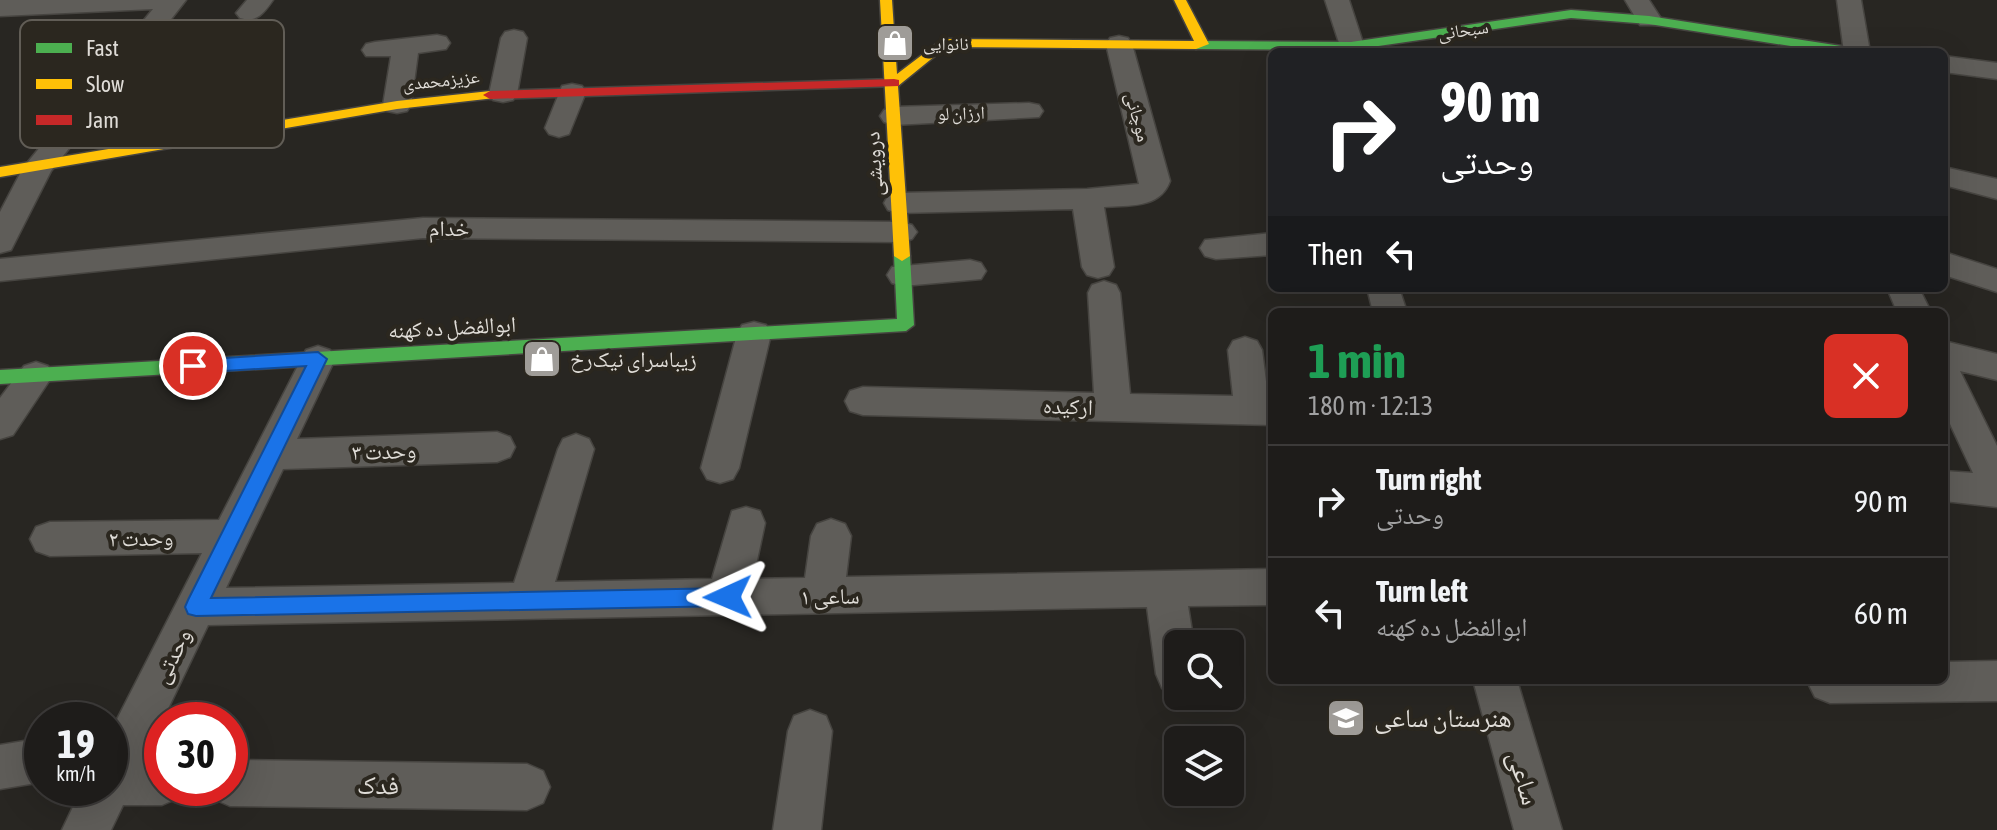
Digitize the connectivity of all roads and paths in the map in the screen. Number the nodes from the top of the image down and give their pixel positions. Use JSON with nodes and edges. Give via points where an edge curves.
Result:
{"nodes":[{"id":1,"x":886,"y":0,"type":"edge"},
{"id":2,"x":1180,"y":0,"type":"edge"},
{"id":3,"x":1337,"y":0,"type":"edge"},
{"id":4,"x":1849,"y":0,"type":"edge"},
{"id":5,"x":173,"y":1,"type":"edge"},
{"id":6,"x":0,"y":8,"type":"edge"},
{"id":7,"x":1643,"y":10,"type":"edge"},
{"id":8,"x":158,"y":20,"type":"edge"},
{"id":9,"x":514,"y":38,"type":"dead end"},
{"id":10,"x":437,"y":43,"type":"dead end"},
{"id":11,"x":1119,"y":44,"type":"junction"},
{"id":12,"x":1202,"y":44,"type":"junction"},
{"id":13,"x":406,"y":46,"type":"junction"},
{"id":14,"x":1351,"y":46,"type":"junction"},
{"id":15,"x":1780,"y":46,"type":"edge"},
{"id":16,"x":1277,"y":48,"type":"edge"},
{"id":17,"x":1332,"y":48,"type":"edge"},
{"id":18,"x":1805,"y":48,"type":"edge"},
{"id":19,"x":1855,"y":48,"type":"edge"},
{"id":20,"x":375,"y":50,"type":"dead end"},
{"id":21,"x":1948,"y":65,"type":"edge"},
{"id":22,"x":1997,"y":71,"type":"edge"},
{"id":23,"x":892,"y":85,"type":"junction"},
{"id":24,"x":572,"y":92,"type":"junction"},
{"id":25,"x":503,"y":94,"type":"junction"},
{"id":26,"x":397,"y":105,"type":"junction"},
{"id":27,"x":1029,"y":111,"type":"dead end"},
{"id":28,"x":894,"y":116,"type":"junction"},
{"id":29,"x":284,"y":124,"type":"edge"},
{"id":30,"x":559,"y":128,"type":"dead end"},
{"id":31,"x":54,"y":148,"type":"edge"},
{"id":32,"x":148,"y":148,"type":"edge"},
{"id":33,"x":38,"y":168,"type":"junction"},
{"id":34,"x":0,"y":172,"type":"edge"},
{"id":35,"x":1948,"y":177,"type":"edge"},
{"id":36,"x":1152,"y":189,"type":"joint"},
{"id":37,"x":1997,"y":189,"type":"edge"},
{"id":38,"x":1087,"y":199,"type":"junction"},
{"id":39,"x":900,"y":217,"type":"junction"},
{"id":40,"x":0,"y":242,"type":"edge"},
{"id":41,"x":1268,"y":244,"type":"edge"},
{"id":42,"x":1216,"y":248,"type":"dead end"},
{"id":43,"x":1948,"y":264,"type":"edge"},
{"id":44,"x":0,"y":270,"type":"edge"},
{"id":45,"x":970,"y":271,"type":"dead end"},
{"id":46,"x":903,"y":275,"type":"junction"},
{"id":47,"x":1997,"y":281,"type":"edge"},
{"id":48,"x":906,"y":325,"type":"joint"},
{"id":49,"x":754,"y":334,"type":"junction"},
{"id":50,"x":1245,"y":350,"type":"dead end"},
{"id":51,"x":1948,"y":355,"type":"edge"},
{"id":52,"x":318,"y":359,"type":"junction"},
{"id":53,"x":1997,"y":367,"type":"edge"},
{"id":54,"x":36,"y":375,"type":"junction"},
{"id":55,"x":0,"y":377,"type":"edge"},
{"id":56,"x":1948,"y":382,"type":"edge"},
{"id":57,"x":863,"y":401,"type":"dead end"},
{"id":58,"x":1113,"y":407,"type":"junction"},
{"id":59,"x":1262,"y":411,"type":"edge"},
{"id":60,"x":0,"y":425,"type":"edge"},
{"id":61,"x":497,"y":447,"type":"dead end"},
{"id":62,"x":576,"y":449,"type":"dead end"},
{"id":63,"x":271,"y":455,"type":"junction"},
{"id":64,"x":720,"y":468,"type":"dead end"},
{"id":65,"x":1996,"y":480,"type":"edge"},
{"id":66,"x":1948,"y":486,"type":"edge"},
{"id":67,"x":746,"y":523,"type":"dead end"},
{"id":68,"x":231,"y":536,"type":"junction"},
{"id":69,"x":831,"y":536,"type":"dead end"},
{"id":70,"x":50,"y":539,"type":"dead end"},
{"id":71,"x":1268,"y":587,"type":"edge"},
{"id":72,"x":1165,"y":589,"type":"junction"},
{"id":73,"x":823,"y":596,"type":"junction"},
{"id":74,"x":728,"y":597,"type":"junction"},
{"id":75,"x":529,"y":601,"type":"junction"},
{"id":76,"x":196,"y":607,"type":"junction"},
{"id":77,"x":1171,"y":630,"type":"edge"},
{"id":78,"x":1997,"y":681,"type":"edge"},
{"id":79,"x":1948,"y":682,"type":"edge"},
{"id":80,"x":1496,"y":684,"type":"edge"},
{"id":81,"x":810,"y":731,"type":"dead end"},
{"id":82,"x":128,"y":741,"type":"edge"},
{"id":83,"x":24,"y":763,"type":"edge"},
{"id":84,"x":0,"y":767,"type":"edge"},
{"id":85,"x":248,"y":783,"type":"edge"},
{"id":86,"x":527,"y":787,"type":"dead end"},
{"id":87,"x":97,"y":806,"type":"edge"},
{"id":88,"x":86,"y":830,"type":"edge"},
{"id":89,"x":797,"y":830,"type":"edge"},
{"id":90,"x":1538,"y":830,"type":"edge"}],
"edges":[{"from":1,"to":23,"type":"street","name":"درویشی"},
{"from":2,"to":12,"type":"street"},
{"from":3,"to":14,"type":"street"},
{"from":4,"to":19,"type":"street"},
{"from":5,"to":6,"type":"street"},
{"from":5,"to":8,"type":"street"},
{"from":7,"to":14,"type":"street","name":"سبحانی","via":[[1571,14]]},
{"from":7,"to":15,"type":"street","name":"سبحانی"},
{"from":9,"to":25,"type":"street"},
{"from":10,"to":13,"type":"street"},
{"from":11,"to":12,"type":"street","name":"سبحانی"},
{"from":11,"to":23,"type":"street","name":"سبحانی","via":[[943,43]]},
{"from":11,"to":36,"type":"street","name":"موچانی","via":[[1155,181]]},
{"from":12,"to":16,"type":"street","name":"سبحانی"},
{"from":13,"to":20,"type":"street"},
{"from":13,"to":26,"type":"street"},
{"from":14,"to":17,"type":"street","name":"سبحانی"},
{"from":15,"to":18,"type":"street","name":"سبحانی"},
{"from":21,"to":22,"type":"street"},
{"from":23,"to":24,"type":"street","name":"عزیزمحمدی"},
{"from":23,"to":28,"type":"street","name":"درویشی"},
{"from":24,"to":25,"type":"street","name":"عزیزمحمدی"},
{"from":24,"to":30,"type":"street"},
{"from":25,"to":26,"type":"street","name":"عزیزمحمدی"},
{"from":26,"to":29,"type":"street","name":"عزیزمحمدی"},
{"from":27,"to":28,"type":"street","name":"ارزان لو"},
{"from":28,"to":39,"type":"street","name":"درویشی"},
{"from":31,"to":33,"type":"street"},
{"from":32,"to":33,"type":"street","name":"عزیزمحمدی"},
{"from":33,"to":34,"type":"street","name":"عزیزمحمدی"},
{"from":33,"to":40,"type":"street"},
{"from":35,"to":37,"type":"street"},
{"from":36,"to":38,"type":"street","name":"خدام"},
{"from":38,"to":39,"type":"street","name":"خدام"},
{"from":38,"to":58,"type":"street"},
{"from":39,"to":44,"type":"street","name":"خدام","via":[[423,228]]},
{"from":39,"to":46,"type":"street","name":"درویشی"},
{"from":41,"to":42,"type":"street"},
{"from":43,"to":47,"type":"street"},
{"from":45,"to":46,"type":"street"},
{"from":46,"to":48,"type":"street","name":"درویشی"},
{"from":48,"to":49,"type":"street","name":"ابوالفضل ده کهنه"},
{"from":49,"to":52,"type":"street","name":"ابوالفضل ده کهنه"},
{"from":49,"to":64,"type":"street"},
{"from":50,"to":59,"type":"street"},
{"from":51,"to":53,"type":"street"},
{"from":52,"to":54,"type":"street","name":"ابوالفضل ده کهنه"},
{"from":52,"to":63,"type":"street","name":"وحدتی"},
{"from":54,"to":55,"type":"street","name":"ابوالفضل ده کهنه"},
{"from":54,"to":60,"type":"street"},
{"from":56,"to":65,"type":"street"},
{"from":57,"to":58,"type":"street","name":"ارکیده"},
{"from":58,"to":59,"type":"street","name":"ارکیده"},
{"from":61,"to":63,"type":"street","name":"وحدت ۳"},
{"from":62,"to":75,"type":"street"},
{"from":63,"to":68,"type":"street","name":"وحدتی"},
{"from":65,"to":66,"type":"street"},
{"from":67,"to":74,"type":"street"},
{"from":68,"to":70,"type":"street","name":"وحدت ۲"},
{"from":68,"to":76,"type":"street","name":"وحدتی"},
{"from":69,"to":73,"type":"street"},
{"from":71,"to":72,"type":"street","name":"ساعی ۱"},
{"from":72,"to":73,"type":"street","name":"ساعی ۱"},
{"from":72,"to":77,"type":"street"},
{"from":73,"to":74,"type":"street","name":"ساعی ۱"},
{"from":74,"to":75,"type":"street","name":"ساعی ۱"},
{"from":75,"to":76,"type":"street","name":"ساعی ۱"},
{"from":76,"to":82,"type":"street","name":"وحدتی"},
{"from":78,"to":79,"type":"street"},
{"from":80,"to":90,"type":"street","name":"ساعی"},
{"from":81,"to":89,"type":"street"},
{"from":83,"to":84,"type":"street"},
{"from":85,"to":86,"type":"street","name":"فدک"},
{"from":87,"to":88,"type":"street","name":"وحدتی"}]}
